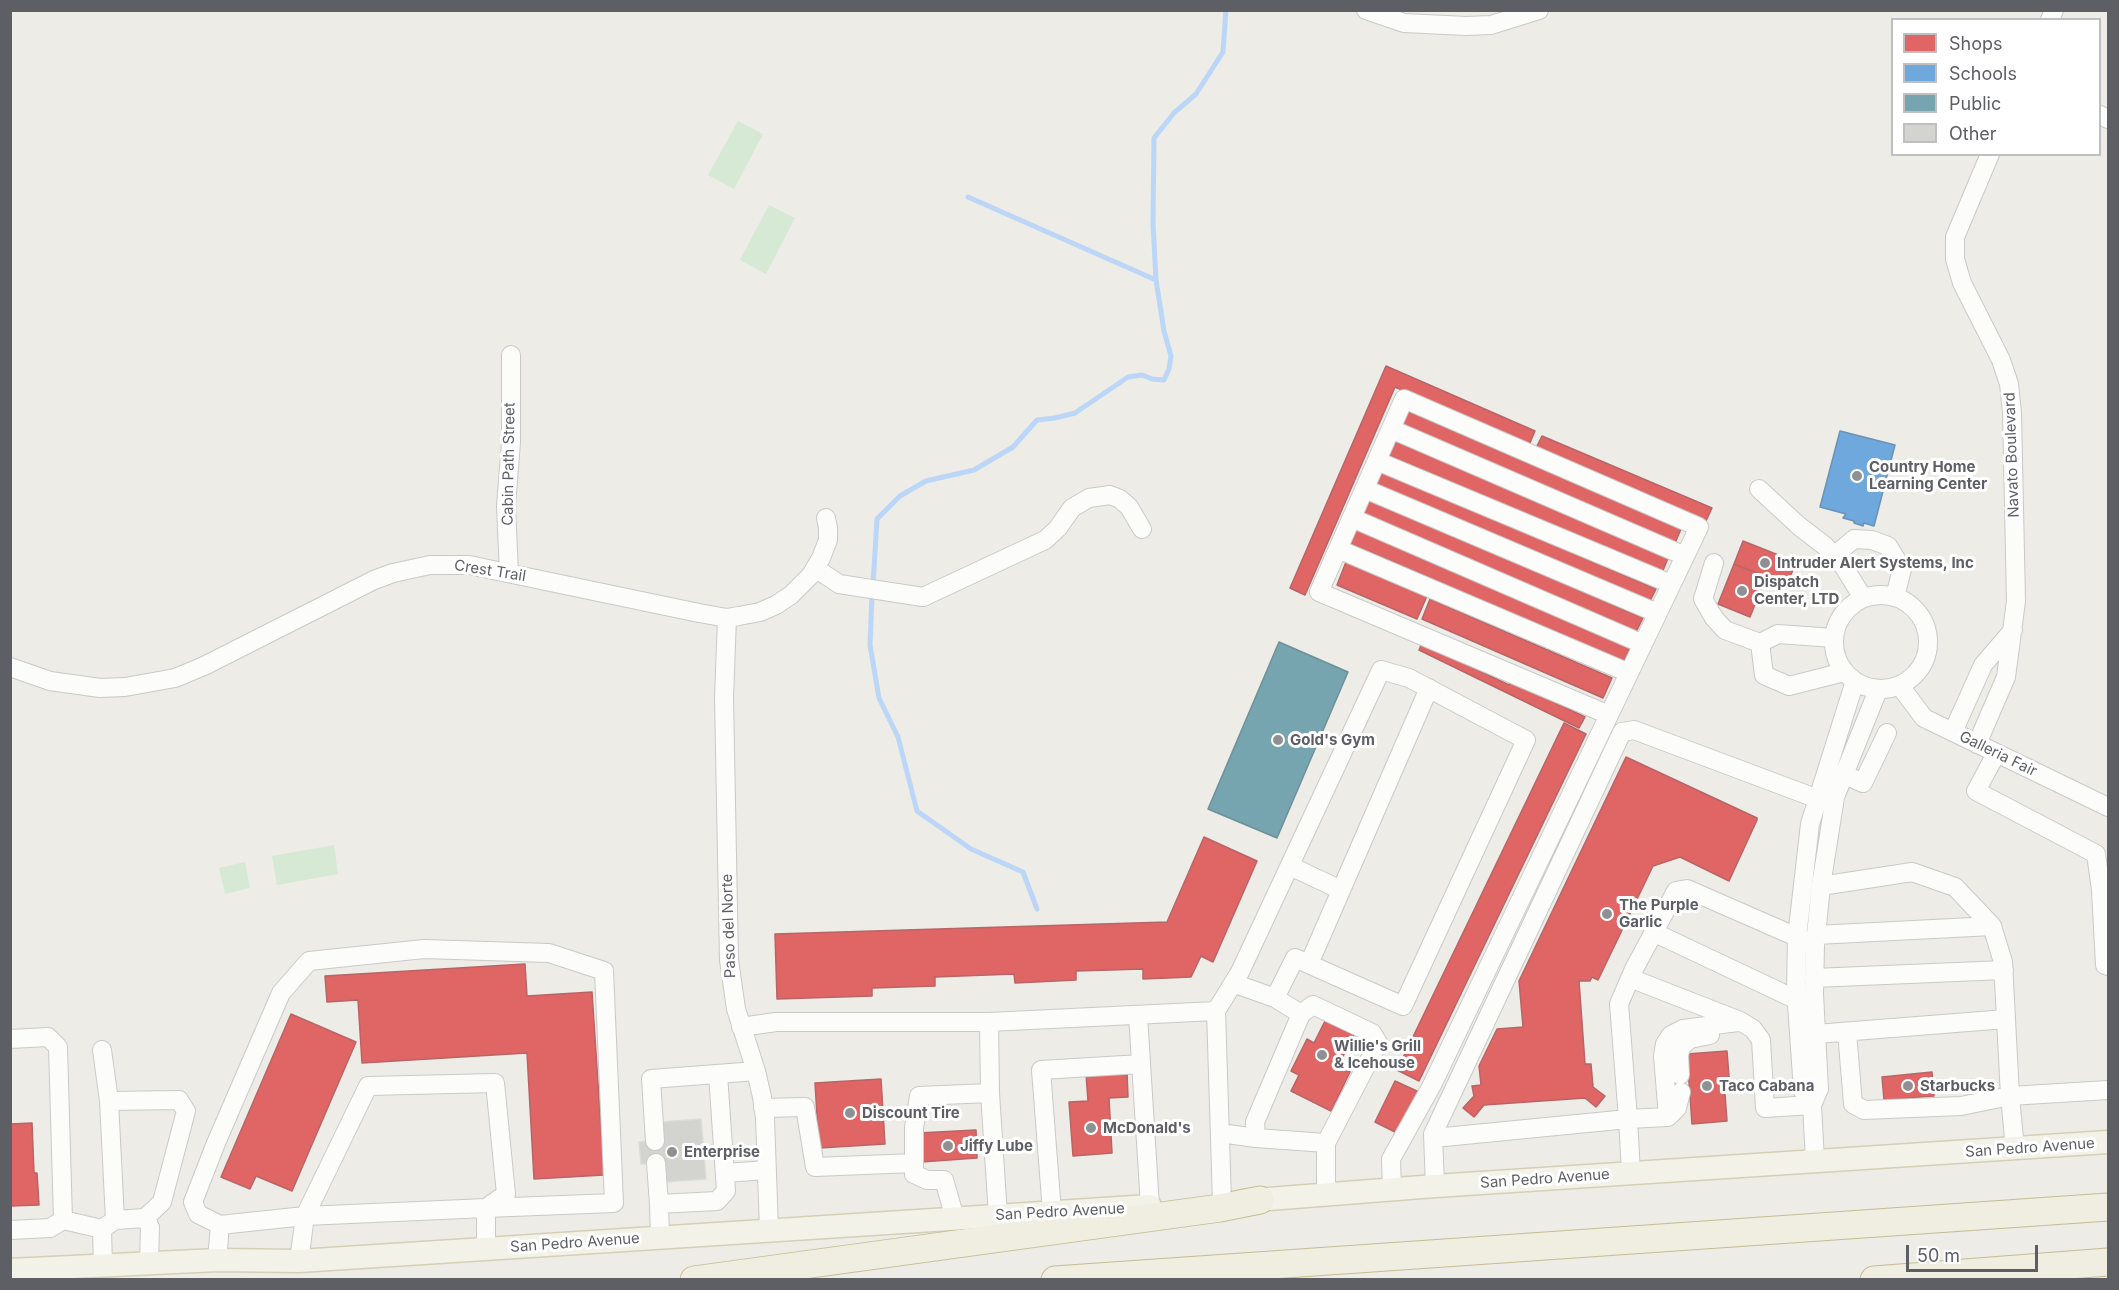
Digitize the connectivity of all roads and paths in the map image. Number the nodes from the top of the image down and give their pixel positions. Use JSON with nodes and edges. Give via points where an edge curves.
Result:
{"nodes":[{"id":1,"x":1366,"y":10,"type":"edge"},
{"id":2,"x":1539,"y":10,"type":"edge"},
{"id":3,"x":1989,"y":156,"type":"edge"},
{"id":4,"x":511,"y":355,"type":"dead end"},
{"id":5,"x":1390,"y":429,"type":"junction"},
{"id":6,"x":1377,"y":461,"type":"junction"},
{"id":7,"x":1365,"y":489,"type":"junction"},
{"id":8,"x":1760,"y":489,"type":"dead end"},
{"id":9,"x":826,"y":518,"type":"dead end"},
{"id":10,"x":1352,"y":518,"type":"junction"},
{"id":11,"x":1142,"y":529,"type":"dead end"},
{"id":12,"x":1338,"y":549,"type":"junction"},
{"id":13,"x":1685,"y":556,"type":"junction"},
{"id":14,"x":1834,"y":556,"type":"junction"},
{"id":15,"x":1714,"y":563,"type":"dead end"},
{"id":16,"x":815,"y":568,"type":"junction"},
{"id":17,"x":509,"y":573,"type":"junction"},
{"id":18,"x":1671,"y":584,"type":"junction"},
{"id":19,"x":1895,"y":597,"type":"junction"},
{"id":20,"x":1863,"y":598,"type":"junction"},
{"id":21,"x":1657,"y":613,"type":"junction"},
{"id":22,"x":727,"y":618,"type":"junction"},
{"id":23,"x":2013,"y":630,"type":"junction"},
{"id":24,"x":1834,"y":638,"type":"junction"},
{"id":25,"x":1643,"y":644,"type":"junction"},
{"id":26,"x":1761,"y":644,"type":"junction"},
{"id":27,"x":10,"y":668,"type":"edge"},
{"id":28,"x":1629,"y":673,"type":"junction"},
{"id":29,"x":1849,"y":676,"type":"junction"},
{"id":30,"x":1900,"y":686,"type":"junction"},
{"id":31,"x":1430,"y":688,"type":"junction"},
{"id":32,"x":1878,"y":690,"type":"junction"},
{"id":33,"x":1609,"y":715,"type":"junction"},
{"id":34,"x":1953,"y":732,"type":"junction"},
{"id":35,"x":1887,"y":733,"type":"dead end"},
{"id":36,"x":1977,"y":744,"type":"junction"},
{"id":37,"x":1996,"y":754,"type":"junction"},
{"id":38,"x":1845,"y":775,"type":"junction"},
{"id":39,"x":1826,"y":802,"type":"junction"},
{"id":40,"x":2109,"y":807,"type":"edge"},
{"id":41,"x":1290,"y":866,"type":"junction"},
{"id":42,"x":1821,"y":886,"type":"junction"},
{"id":43,"x":1341,"y":890,"type":"junction"},
{"id":44,"x":1992,"y":926,"type":"junction"},
{"id":45,"x":1653,"y":932,"type":"junction"},
{"id":46,"x":1809,"y":939,"type":"junction"},
{"id":47,"x":1309,"y":964,"type":"junction"},
{"id":48,"x":2109,"y":966,"type":"edge"},
{"id":49,"x":2004,"y":970,"type":"junction"},
{"id":50,"x":1630,"y":978,"type":"junction"},
{"id":51,"x":1814,"y":978,"type":"junction"},
{"id":52,"x":1233,"y":983,"type":"junction"},
{"id":53,"x":1275,"y":998,"type":"junction"},
{"id":54,"x":1797,"y":1000,"type":"junction"},
{"id":55,"x":1307,"y":1010,"type":"junction"},
{"id":56,"x":1216,"y":1011,"type":"junction"},
{"id":57,"x":1138,"y":1015,"type":"junction"},
{"id":58,"x":2006,"y":1019,"type":"junction"},
{"id":59,"x":989,"y":1022,"type":"junction"},
{"id":60,"x":1747,"y":1025,"type":"junction"},
{"id":61,"x":741,"y":1027,"type":"junction"},
{"id":62,"x":1847,"y":1032,"type":"junction"},
{"id":63,"x":1816,"y":1034,"type":"junction"},
{"id":64,"x":10,"y":1039,"type":"edge"},
{"id":65,"x":102,"y":1050,"type":"dead end"},
{"id":66,"x":1141,"y":1064,"type":"junction"},
{"id":67,"x":756,"y":1071,"type":"junction"},
{"id":68,"x":718,"y":1074,"type":"junction"},
{"id":69,"x":2109,"y":1090,"type":"edge"},
{"id":70,"x":990,"y":1093,"type":"junction"},
{"id":71,"x":2010,"y":1096,"type":"junction"},
{"id":72,"x":109,"y":1101,"type":"junction"},
{"id":73,"x":1812,"y":1105,"type":"junction"},
{"id":74,"x":763,"y":1108,"type":"junction"},
{"id":75,"x":1668,"y":1117,"type":"junction"},
{"id":76,"x":1628,"y":1119,"type":"junction"},
{"id":77,"x":1220,"y":1134,"type":"junction"},
{"id":78,"x":1256,"y":1138,"type":"junction"},
{"id":79,"x":1434,"y":1138,"type":"junction"},
{"id":80,"x":655,"y":1141,"type":"dead end"},
{"id":81,"x":2109,"y":1142,"type":"edge"},
{"id":82,"x":1326,"y":1143,"type":"junction"},
{"id":83,"x":2015,"y":1149,"type":"junction"},
{"id":84,"x":1815,"y":1161,"type":"junction"},
{"id":85,"x":656,"y":1163,"type":"dead end"},
{"id":86,"x":914,"y":1163,"type":"junction"},
{"id":87,"x":767,"y":1170,"type":"junction"},
{"id":88,"x":725,"y":1173,"type":"junction"},
{"id":89,"x":1631,"y":1173,"type":"junction"},
{"id":90,"x":1435,"y":1186,"type":"junction"},
{"id":91,"x":1392,"y":1189,"type":"junction"},
{"id":92,"x":1326,"y":1194,"type":"junction"},
{"id":93,"x":1260,"y":1200,"type":"joint"},
{"id":94,"x":659,"y":1204,"type":"junction"},
{"id":95,"x":1221,"y":1205,"type":"junction"},
{"id":96,"x":1150,"y":1206,"type":"junction"},
{"id":97,"x":2109,"y":1207,"type":"edge"},
{"id":98,"x":486,"y":1208,"type":"junction"},
{"id":99,"x":1052,"y":1212,"type":"junction"},
{"id":100,"x":305,"y":1216,"type":"junction"},
{"id":101,"x":998,"y":1216,"type":"junction"},
{"id":102,"x":145,"y":1218,"type":"junction"},
{"id":103,"x":955,"y":1218,"type":"junction"},
{"id":104,"x":63,"y":1220,"type":"junction"},
{"id":105,"x":109,"y":1224,"type":"junction"},
{"id":106,"x":220,"y":1225,"type":"junction"},
{"id":107,"x":10,"y":1230,"type":"edge"},
{"id":108,"x":769,"y":1230,"type":"junction"},
{"id":109,"x":660,"y":1238,"type":"junction"},
{"id":110,"x":486,"y":1249,"type":"junction"},
{"id":111,"x":217,"y":1260,"type":"junction"},
{"id":112,"x":299,"y":1261,"type":"junction"},
{"id":113,"x":2109,"y":1262,"type":"edge"},
{"id":114,"x":149,"y":1263,"type":"junction"},
{"id":115,"x":103,"y":1265,"type":"junction"},
{"id":116,"x":10,"y":1270,"type":"edge"},
{"id":117,"x":694,"y":1280,"type":"edge"},
{"id":118,"x":1055,"y":1280,"type":"edge"},
{"id":119,"x":1874,"y":1280,"type":"edge"}],
"edges":[{"from":1,"to":2,"type":"street","via":[[1404,23],[1466,26],[1491,25]]},
{"from":3,"to":23,"type":"street","name":"Navato Boulevard","via":[[1955,237],[1955,259],[1962,283],[2009,384],[2016,601]]},
{"from":4,"to":17,"type":"street","name":"Cabin Path Street","via":[[506,506]]},
{"from":5,"to":6,"type":"street"},
{"from":5,"to":13,"type":"street"},
{"from":5,"to":13,"type":"street","via":[[1404,399],[1699,527]]},
{"from":6,"to":7,"type":"street"},
{"from":6,"to":18,"type":"street"},
{"from":7,"to":10,"type":"street"},
{"from":7,"to":21,"type":"street"},
{"from":8,"to":14,"type":"street"},
{"from":9,"to":16,"type":"street","name":"Crest Trail","via":[[828,540]]},
{"from":10,"to":12,"type":"street"},
{"from":10,"to":25,"type":"street"},
{"from":11,"to":16,"type":"street","via":[[1120,499],[1099,495],[1072,508],[1046,540],[929,595],[916,597],[839,584]]},
{"from":12,"to":28,"type":"street"},
{"from":12,"to":33,"type":"street","via":[[1319,592]]},
{"from":13,"to":18,"type":"street"},
{"from":14,"to":19,"type":"street","via":[[1854,539],[1888,546],[1902,569]]},
{"from":14,"to":20,"type":"street"},
{"from":15,"to":26,"type":"street","via":[[1703,599],[1714,618],[1725,630]]},
{"from":16,"to":22,"type":"street","name":"Crest Trail","via":[[791,595],[776,605]]},
{"from":17,"to":22,"type":"street","name":"Crest Trail"},
{"from":17,"to":27,"type":"street","name":"Crest Trail","via":[[449,564],[393,573],[204,666],[150,684],[75,686]]},
{"from":18,"to":21,"type":"street"},
{"from":19,"to":20,"type":"street","via":[[1879,594]]},
{"from":19,"to":30,"type":"street","via":[[1910,604],[1928,632],[1924,664]]},
{"from":20,"to":24,"type":"street","via":[[1841,616]]},
{"from":21,"to":25,"type":"street"},
{"from":22,"to":61,"type":"street","name":"Paso del Norte","via":[[724,698],[729,960]]},
{"from":23,"to":34,"type":"street","via":[[1983,665]]},
{"from":23,"to":36,"type":"street","name":"Navato Boulevard","via":[[2006,677]]},
{"from":24,"to":26,"type":"street","via":[[1778,634]]},
{"from":24,"to":29,"type":"street","via":[[1837,659]]},
{"from":25,"to":28,"type":"street"},
{"from":26,"to":29,"type":"street","via":[[1764,675],[1789,686]]},
{"from":28,"to":33,"type":"street"},
{"from":29,"to":32,"type":"street"},
{"from":29,"to":39,"type":"street"},
{"from":30,"to":32,"type":"street"},
{"from":30,"to":34,"type":"street","name":"Galleria Fair","via":[[1924,718]]},
{"from":31,"to":41,"type":"street","via":[[1381,670]]},
{"from":31,"to":43,"type":"street"},
{"from":31,"to":47,"type":"street","via":[[1526,740],[1403,1006]]},
{"from":32,"to":38,"type":"street"},
{"from":33,"to":91,"type":"street","via":[[1432,1085],[1391,1160]]},
{"from":34,"to":36,"type":"street","name":"Galleria Fair"},
{"from":35,"to":38,"type":"street","via":[[1863,783]]},
{"from":36,"to":37,"type":"street","name":"Galleria Fair"},
{"from":37,"to":40,"type":"street","name":"Galleria Fair"},
{"from":37,"to":48,"type":"street","via":[[1976,791],[2096,854],[2105,965]]},
{"from":38,"to":39,"type":"street","via":[[1835,797]]},
{"from":39,"to":42,"type":"street"},
{"from":39,"to":46,"type":"street","via":[[1810,824]]},
{"from":39,"to":79,"type":"street","via":[[1634,730],[1623,732]]},
{"from":41,"to":43,"type":"street"},
{"from":41,"to":52,"type":"street"},
{"from":42,"to":44,"type":"street","via":[[1912,872],[1955,887]]},
{"from":42,"to":46,"type":"street"},
{"from":43,"to":47,"type":"street"},
{"from":44,"to":46,"type":"street"},
{"from":44,"to":49,"type":"street"},
{"from":45,"to":46,"type":"street","via":[[1676,891],[1687,889]]},
{"from":45,"to":50,"type":"street"},
{"from":45,"to":54,"type":"street"},
{"from":46,"to":51,"type":"street"},
{"from":46,"to":54,"type":"street"},
{"from":47,"to":53,"type":"street","via":[[1295,958]]},
{"from":49,"to":51,"type":"street"},
{"from":49,"to":58,"type":"street"},
{"from":50,"to":60,"type":"street"},
{"from":50,"to":76,"type":"street","via":[[1619,1004]]},
{"from":51,"to":63,"type":"street"},
{"from":52,"to":53,"type":"street"},
{"from":52,"to":56,"type":"street"},
{"from":53,"to":55,"type":"street"},
{"from":54,"to":73,"type":"street","via":[[1803,1091]]},
{"from":55,"to":78,"type":"street","via":[[1255,1122]]},
{"from":55,"to":82,"type":"street","via":[[1372,1033],[1378,1043]]},
{"from":56,"to":57,"type":"street"},
{"from":56,"to":77,"type":"street"},
{"from":57,"to":59,"type":"street"},
{"from":57,"to":66,"type":"street"},
{"from":58,"to":62,"type":"street"},
{"from":58,"to":71,"type":"street"},
{"from":59,"to":61,"type":"street","via":[[776,1022]]},
{"from":59,"to":70,"type":"street"},
{"from":60,"to":73,"type":"street","via":[[1761,1040],[1765,1107]]},
{"from":60,"to":75,"type":"street","via":[[1690,1039],[1682,1046],[1677,1108]]},
{"from":60,"to":75,"type":"street","via":[[1683,1029],[1671,1035],[1663,1056]]},
{"from":61,"to":67,"type":"street","name":"Paso del Norte"},
{"from":62,"to":63,"type":"street"},
{"from":62,"to":71,"type":"street","via":[[1853,1104],[1864,1110],[1961,1106]]},
{"from":63,"to":73,"type":"street","via":[[1819,1089]]},
{"from":64,"to":104,"type":"street","via":[[48,1037],[58,1047]]},
{"from":65,"to":72,"type":"street"},
{"from":66,"to":96,"type":"street"},
{"from":66,"to":99,"type":"street","via":[[1041,1070]]},
{"from":67,"to":68,"type":"street"},
{"from":67,"to":74,"type":"street","name":"Paso del Norte"},
{"from":68,"to":80,"type":"street","via":[[651,1079]]},
{"from":68,"to":88,"type":"street"},
{"from":69,"to":71,"type":"street"},
{"from":70,"to":86,"type":"street","via":[[919,1096]]},
{"from":70,"to":101,"type":"street"},
{"from":71,"to":83,"type":"street"},
{"from":72,"to":102,"type":"street","via":[[179,1100],[186,1111],[162,1202]]},
{"from":72,"to":105,"type":"street"},
{"from":73,"to":84,"type":"street"},
{"from":74,"to":86,"type":"street","via":[[805,1107],[814,1167]]},
{"from":74,"to":87,"type":"street","name":"Paso del Norte"},
{"from":75,"to":76,"type":"street"},
{"from":76,"to":79,"type":"street"},
{"from":76,"to":89,"type":"street"},
{"from":77,"to":78,"type":"street"},
{"from":77,"to":95,"type":"street"},
{"from":78,"to":82,"type":"street"},
{"from":79,"to":90,"type":"street"},
{"from":81,"to":83,"type":"main road","name":"San Pedro Avenue"},
{"from":82,"to":92,"type":"street"},
{"from":83,"to":84,"type":"main road","name":"San Pedro Avenue"},
{"from":84,"to":89,"type":"main road","name":"San Pedro Avenue"},
{"from":85,"to":94,"type":"street"},
{"from":86,"to":103,"type":"street","via":[[914,1174],[927,1180],[944,1180]]},
{"from":87,"to":88,"type":"street"},
{"from":87,"to":108,"type":"street","name":"Paso del Norte"},
{"from":88,"to":94,"type":"street","via":[[726,1191],[717,1201]]},
{"from":89,"to":90,"type":"main road","name":"San Pedro Avenue"},
{"from":90,"to":91,"type":"main road","name":"San Pedro Avenue"},
{"from":91,"to":92,"type":"main road","name":"San Pedro Avenue"},
{"from":92,"to":93,"type":"main road","name":"San Pedro Avenue"},
{"from":93,"to":95,"type":"highway"},
{"from":94,"to":109,"type":"street"},
{"from":95,"to":96,"type":"main road","name":"San Pedro Avenue"},
{"from":95,"to":117,"type":"highway"},
{"from":96,"to":99,"type":"main road","name":"San Pedro Avenue"},
{"from":97,"to":118,"type":"highway"},
{"from":98,"to":100,"type":"street"},
{"from":98,"to":100,"type":"street","via":[[506,1194],[495,1083],[368,1086]]},
{"from":98,"to":106,"type":"street","via":[[614,1203],[604,971],[549,953],[424,949],[309,961],[281,993],[193,1202],[198,1214]]},
{"from":98,"to":110,"type":"street"},
{"from":99,"to":101,"type":"main road","name":"San Pedro Avenue"},
{"from":100,"to":106,"type":"street"},
{"from":100,"to":112,"type":"street"},
{"from":101,"to":103,"type":"main road","name":"San Pedro Avenue"},
{"from":102,"to":105,"type":"street"},
{"from":102,"to":114,"type":"street","via":[[150,1227]]},
{"from":103,"to":108,"type":"main road","name":"San Pedro Avenue"},
{"from":104,"to":105,"type":"street"},
{"from":104,"to":107,"type":"street","via":[[50,1228]]},
{"from":105,"to":115,"type":"street"},
{"from":106,"to":111,"type":"street"},
{"from":108,"to":109,"type":"main road","name":"San Pedro Avenue"},
{"from":109,"to":110,"type":"main road","name":"San Pedro Avenue"},
{"from":110,"to":112,"type":"main road","name":"San Pedro Avenue"},
{"from":111,"to":112,"type":"main road","name":"San Pedro Avenue"},
{"from":111,"to":114,"type":"main road","name":"San Pedro Avenue"},
{"from":113,"to":119,"type":"highway"},
{"from":114,"to":115,"type":"main road","name":"San Pedro Avenue"},
{"from":115,"to":116,"type":"main road","name":"San Pedro Avenue"}]}
